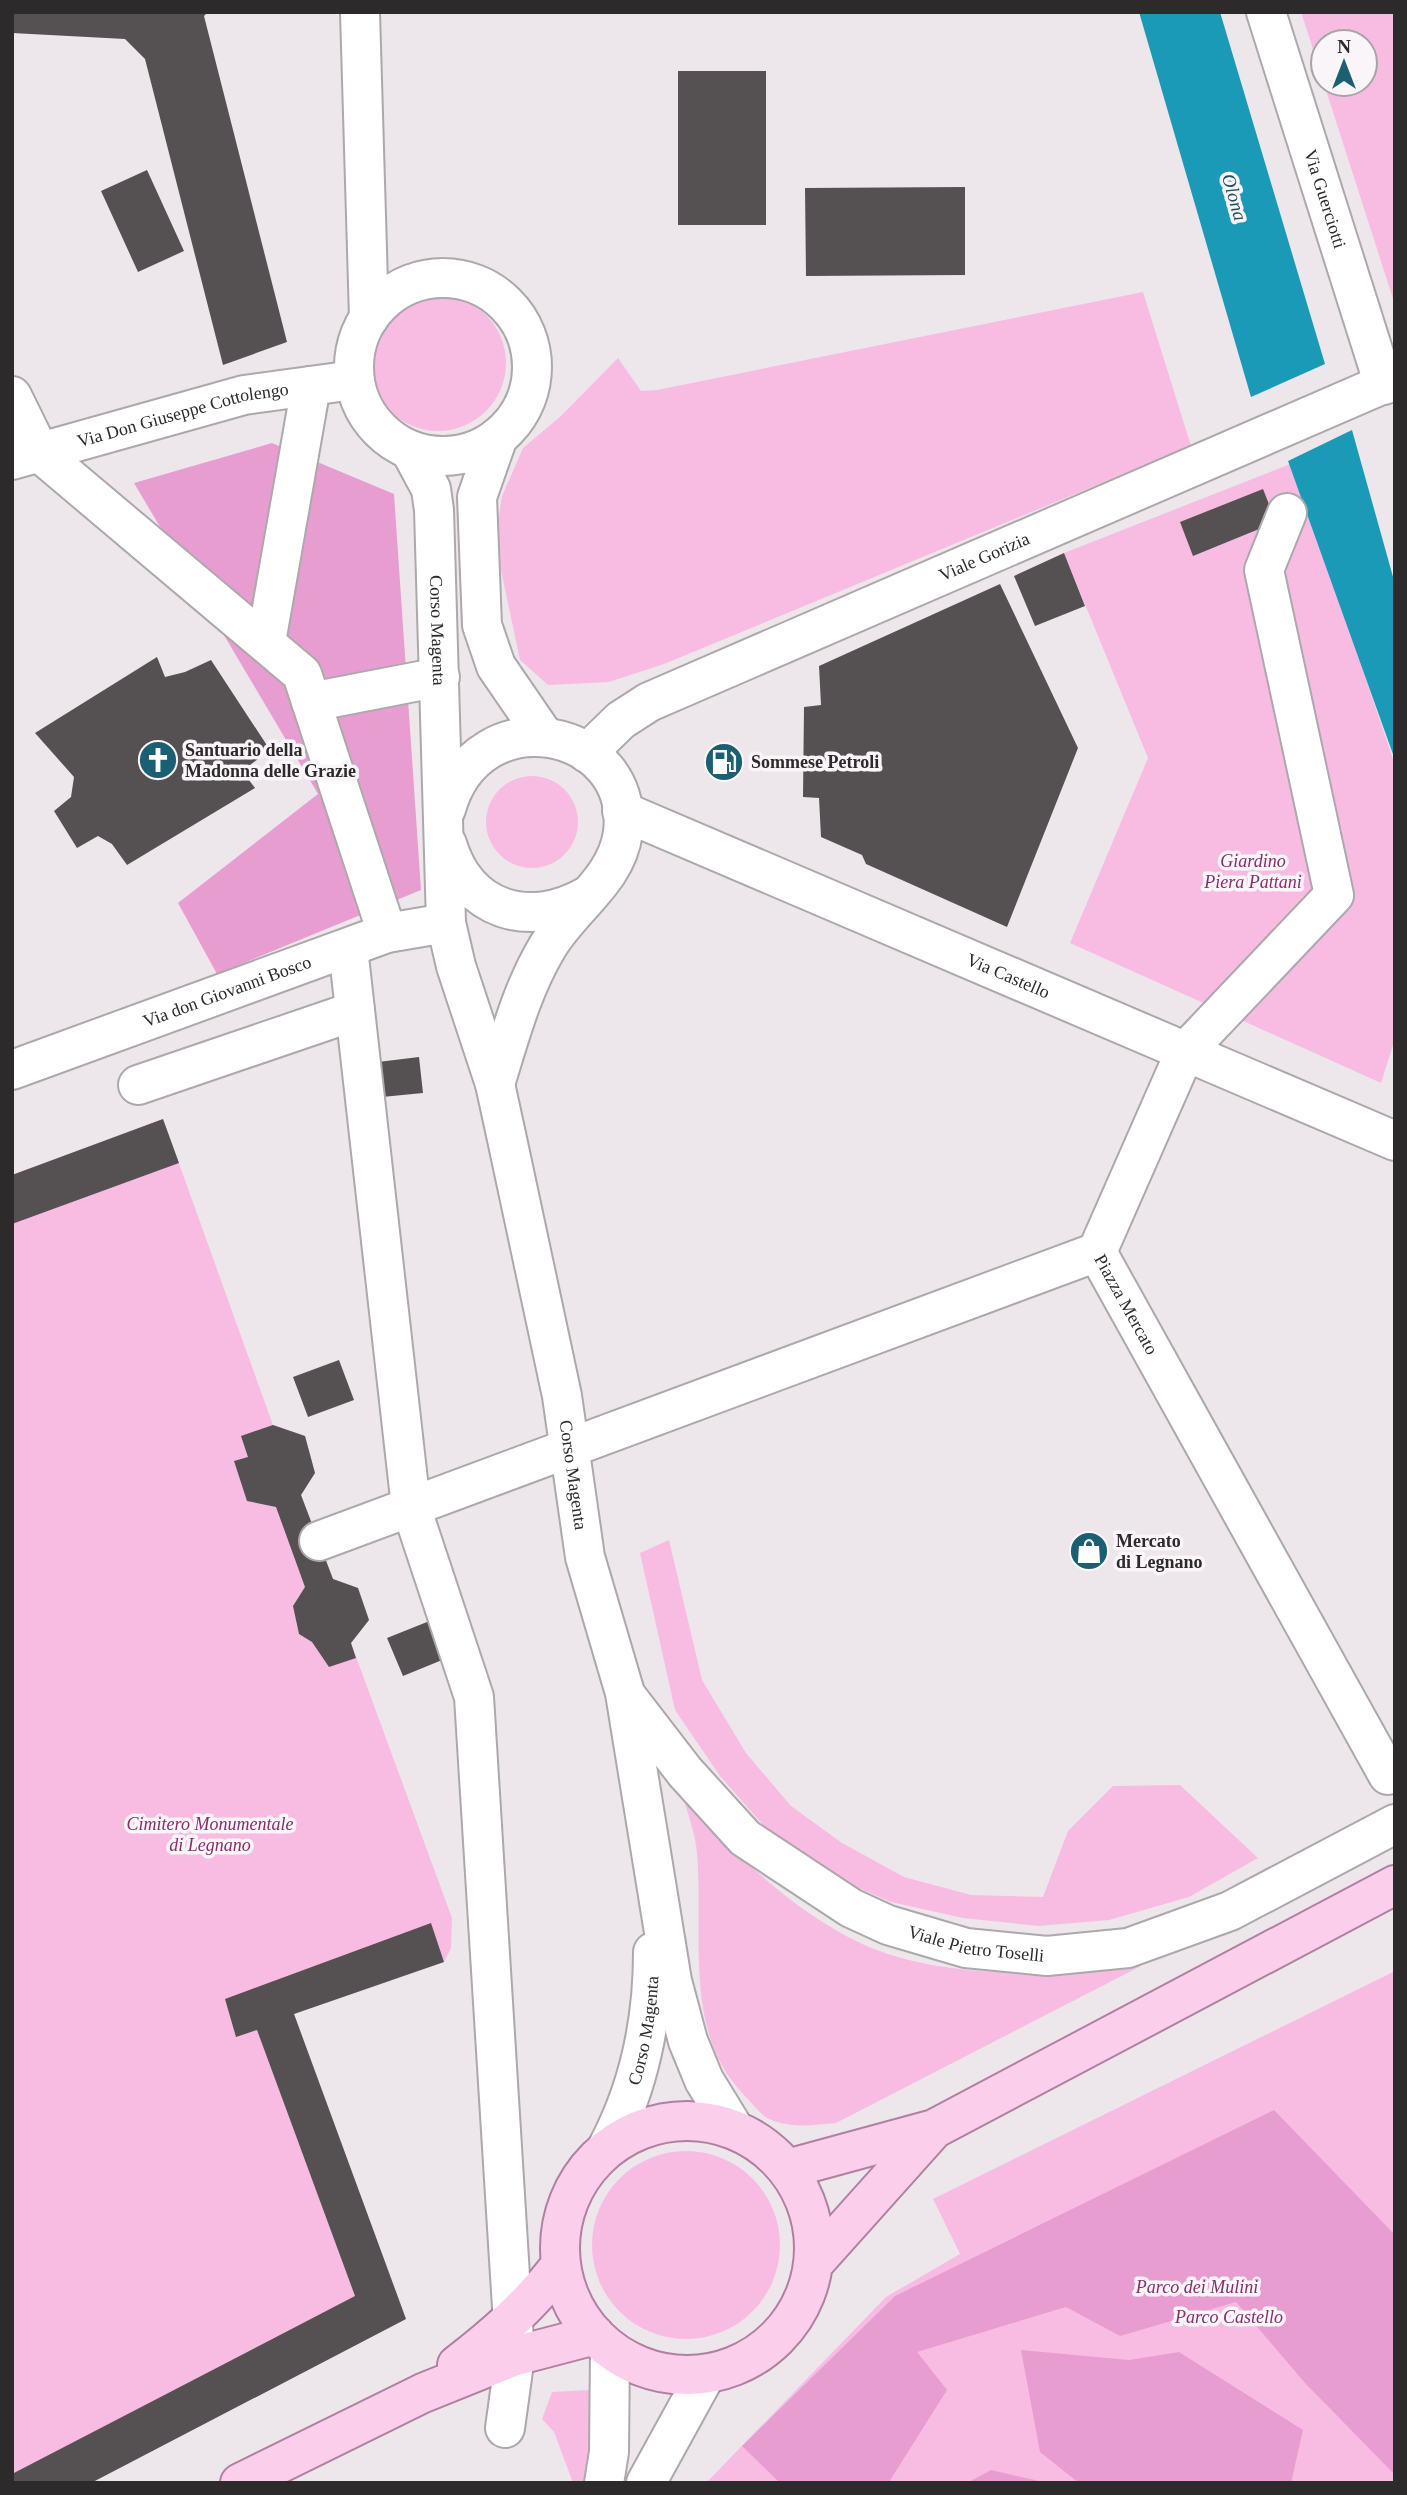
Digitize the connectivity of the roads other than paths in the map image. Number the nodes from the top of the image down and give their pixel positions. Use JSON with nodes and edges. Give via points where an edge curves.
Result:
{"nodes":[{"id":1,"x":360,"y":12,"type":"edge"},
{"id":2,"x":1266,"y":12,"type":"edge"},
{"id":3,"x":369,"y":318,"type":"junction"},
{"id":4,"x":354,"y":380,"type":"junction"},
{"id":5,"x":1389,"y":382,"type":"edge"},
{"id":6,"x":311,"y":386,"type":"junction"},
{"id":7,"x":12,"y":396,"type":"edge"},
{"id":8,"x":498,"y":437,"type":"junction"},
{"id":9,"x":410,"y":450,"type":"junction"},
{"id":10,"x":26,"y":457,"type":"edge"},
{"id":11,"x":1287,"y":513,"type":"dead end"},
{"id":12,"x":266,"y":642,"type":"junction"},
{"id":13,"x":440,"y":677,"type":"junction"},
{"id":14,"x":311,"y":702,"type":"junction"},
{"id":15,"x":544,"y":736,"type":"junction"},
{"id":16,"x":587,"y":753,"type":"junction"},
{"id":17,"x":622,"y":811,"type":"junction"},
{"id":18,"x":445,"y":826,"type":"junction"},
{"id":19,"x":589,"y":895,"type":"junction"},
{"id":20,"x":446,"y":923,"type":"junction"},
{"id":21,"x":387,"y":933,"type":"junction"},
{"id":22,"x":348,"y":948,"type":"junction"},
{"id":23,"x":355,"y":1011,"type":"junction"},
{"id":24,"x":1185,"y":1052,"type":"junction"},
{"id":25,"x":12,"y":1070,"type":"edge"},
{"id":26,"x":495,"y":1084,"type":"junction"},
{"id":27,"x":138,"y":1086,"type":"dead end"},
{"id":28,"x":1395,"y":1141,"type":"edge"},
{"id":29,"x":1097,"y":1252,"type":"junction"},
{"id":30,"x":568,"y":1448,"type":"junction"},
{"id":31,"x":411,"y":1507,"type":"junction"},
{"id":32,"x":319,"y":1541,"type":"dead end"},
{"id":33,"x":625,"y":1693,"type":"junction"},
{"id":34,"x":1388,"y":1775,"type":"dead end"},
{"id":35,"x":1395,"y":1824,"type":"edge"},
{"id":36,"x":653,"y":1866,"type":"junction"},
{"id":37,"x":1395,"y":1885,"type":"edge"},
{"id":38,"x":734,"y":2129,"type":"junction"},
{"id":39,"x":934,"y":2129,"type":"junction"},
{"id":40,"x":607,"y":2148,"type":"junction"},
{"id":41,"x":787,"y":2169,"type":"junction"},
{"id":42,"x":814,"y":2263,"type":"junction"},
{"id":43,"x":560,"y":2266,"type":"junction"},
{"id":44,"x":513,"y":2319,"type":"junction"},
{"id":45,"x":603,"y":2343,"type":"junction"},
{"id":46,"x":515,"y":2356,"type":"junction"},
{"id":47,"x":706,"y":2374,"type":"junction"},
{"id":48,"x":423,"y":2393,"type":"junction"},
{"id":49,"x":505,"y":2428,"type":"dead end"},
{"id":50,"x":240,"y":2483,"type":"edge"},
{"id":51,"x":604,"y":2483,"type":"edge"},
{"id":52,"x":646,"y":2483,"type":"edge"}],
"edges":[{"from":1,"to":3,"type":"street"},
{"from":2,"to":5,"type":"street","name":"Via Guerciotti"},
{"from":3,"to":4,"type":"street","via":[[354,357]]},
{"from":3,"to":8,"type":"street","via":[[387,298],[430,279],[453,279],[496,296],[519,322],[531,354],[526,400]]},
{"from":4,"to":6,"type":"street","name":"Via Don Giuseppe Cottolengo"},
{"from":4,"to":9,"type":"street","via":[[373,423]]},
{"from":5,"to":16,"type":"street","name":"Viale Gorizia","via":[[649,702],[621,720]]},
{"from":6,"to":10,"type":"street","name":"Via Don Giuseppe Cottolengo","via":[[244,395]]},
{"from":6,"to":12,"type":"street"},
{"from":7,"to":10,"type":"street"},
{"from":8,"to":9,"type":"street","via":[[456,456]]},
{"from":8,"to":15,"type":"street","via":[[477,497],[482,625],[496,666]]},
{"from":9,"to":13,"type":"street","name":"Corso Magenta","via":[[433,499]]},
{"from":10,"to":12,"type":"street"},
{"from":11,"to":24,"type":"street","via":[[1264,570],[1334,895]]},
{"from":12,"to":14,"type":"street","via":[[302,674]]},
{"from":13,"to":14,"type":"street"},
{"from":13,"to":18,"type":"street","name":"Corso Magenta"},
{"from":14,"to":21,"type":"street"},
{"from":15,"to":16,"type":"street","name":"Corso Magenta"},
{"from":15,"to":18,"type":"street","name":"Corso Magenta","via":[[498,743],[478,755],[451,792]]},
{"from":16,"to":17,"type":"street","name":"Corso Magenta","via":[[610,779]]},
{"from":17,"to":19,"type":"street","name":"Corso Magenta","via":[[617,857]]},
{"from":17,"to":24,"type":"street","name":"Via Castello"},
{"from":18,"to":19,"type":"street","name":"Corso Magenta","via":[[452,860],[464,880],[501,908],[547,913]]},
{"from":18,"to":20,"type":"street","name":"Corso Magenta"},
{"from":19,"to":26,"type":"street","name":"Corso Magenta","via":[[550,943],[524,991]]},
{"from":20,"to":21,"type":"street","name":"Via don Giovanni Bosco"},
{"from":20,"to":26,"type":"street","name":"Corso Magenta"},
{"from":21,"to":22,"type":"street","name":"Via don Giovanni Bosco"},
{"from":22,"to":23,"type":"street"},
{"from":22,"to":25,"type":"street","name":"Via don Giovanni Bosco"},
{"from":23,"to":27,"type":"street"},
{"from":23,"to":31,"type":"street"},
{"from":24,"to":28,"type":"street","name":"Via Castello"},
{"from":24,"to":29,"type":"street"},
{"from":26,"to":30,"type":"street","name":"Corso Magenta","via":[[562,1396]]},
{"from":29,"to":30,"type":"street","name":"Piazza Mercato"},
{"from":29,"to":34,"type":"street","name":"Piazza Mercato"},
{"from":30,"to":31,"type":"street","name":"Piazza Mercato"},
{"from":30,"to":33,"type":"street","name":"Corso Magenta","via":[[585,1557]]},
{"from":31,"to":32,"type":"street","name":"Piazza Mercato"},
{"from":31,"to":44,"type":"street","via":[[474,1697]]},
{"from":33,"to":35,"type":"street","name":"Viale Pietro Toselli","via":[[685,1772],[746,1838],[851,1908],[900,1929],[966,1948],[1047,1956],[1128,1948],[1230,1911]]},
{"from":33,"to":36,"type":"street","name":"Corso Magenta"},
{"from":36,"to":38,"type":"street","name":"Corso Magenta","via":[[672,1982],[688,2041],[704,2080]]},
{"from":36,"to":40,"type":"street","name":"Corso Magenta","via":[[653,1976],[646,2035],[623,2114]]},
{"from":37,"to":39,"type":"main road"},
{"from":38,"to":40,"type":"main road","via":[[702,2121],[668,2121],[636,2131]]},
{"from":38,"to":41,"type":"main road","via":[[763,2145]]},
{"from":39,"to":41,"type":"main road"},
{"from":39,"to":42,"type":"main road"},
{"from":40,"to":43,"type":"main road","via":[[584,2172],[568,2201],[560,2233]]},
{"from":41,"to":42,"type":"main road","via":[[804,2197],[813,2229]]},
{"from":42,"to":47,"type":"main road","via":[[801,2305],[767,2348],[738,2365]]},
{"from":43,"to":44,"type":"main road"},
{"from":43,"to":45,"type":"main road","via":[[569,2299],[586,2327]]},
{"from":44,"to":46,"type":"street"},
{"from":44,"to":48,"type":"main road"},
{"from":45,"to":46,"type":"main road"},
{"from":45,"to":47,"type":"main road","via":[[640,2367],[672,2375]]},
{"from":45,"to":51,"type":"street","via":[[610,2452]]},
{"from":46,"to":48,"type":"main road"},
{"from":46,"to":49,"type":"street"},
{"from":47,"to":52,"type":"street"},
{"from":48,"to":50,"type":"main road"}]}
